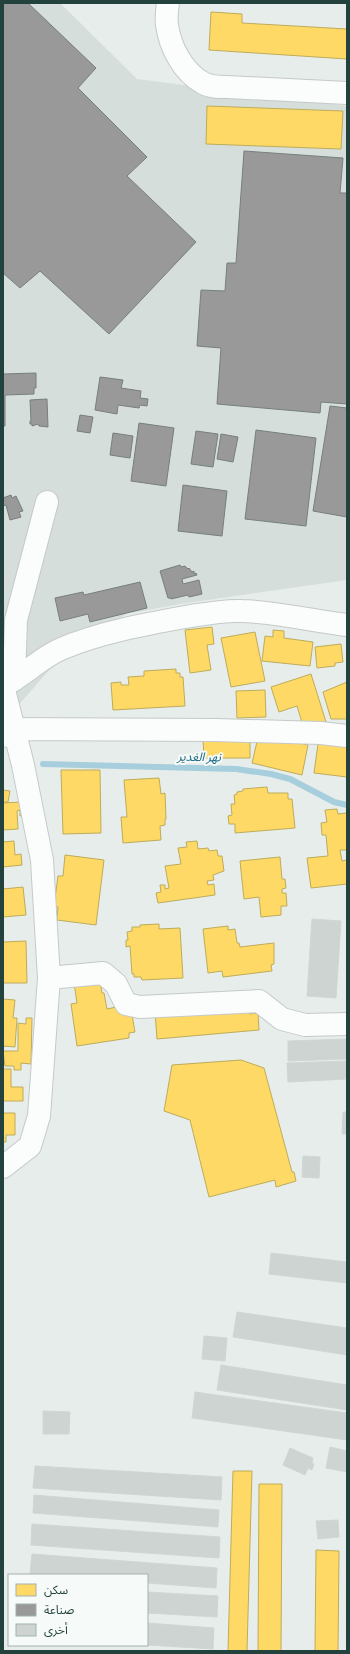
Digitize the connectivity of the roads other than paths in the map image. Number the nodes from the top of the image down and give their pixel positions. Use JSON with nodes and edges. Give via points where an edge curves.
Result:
{"nodes":[{"id":1,"x":168,"y":3,"type":"edge"},
{"id":2,"x":347,"y":93,"type":"edge"},
{"id":3,"x":47,"y":502,"type":"dead end"},
{"id":4,"x":347,"y":625,"type":"edge"},
{"id":5,"x":7,"y":684,"type":"edge"},
{"id":6,"x":9,"y":733,"type":"edge"},
{"id":7,"x":347,"y":736,"type":"edge"},
{"id":8,"x":49,"y":978,"type":"junction"},
{"id":9,"x":347,"y":1024,"type":"edge"},
{"id":10,"x":3,"y":1167,"type":"edge"}],
"edges":[{"from":1,"to":2,"type":"street","via":[[167,24],[172,46],[187,71],[203,83],[211,86]]},
{"from":3,"to":5,"type":"street","via":[[16,620]]},
{"from":4,"to":5,"type":"street","via":[[243,611],[180,618],[108,634],[62,648]]},
{"from":5,"to":6,"type":"street"},
{"from":6,"to":7,"type":"street","via":[[216,730]]},
{"from":6,"to":8,"type":"street","via":[[42,860]]},
{"from":8,"to":9,"type":"street","via":[[103,973],[116,984],[126,1004],[140,1007],[259,1001],[282,1019],[305,1025]]},
{"from":8,"to":10,"type":"street","via":[[39,1116],[30,1146]]}]}
